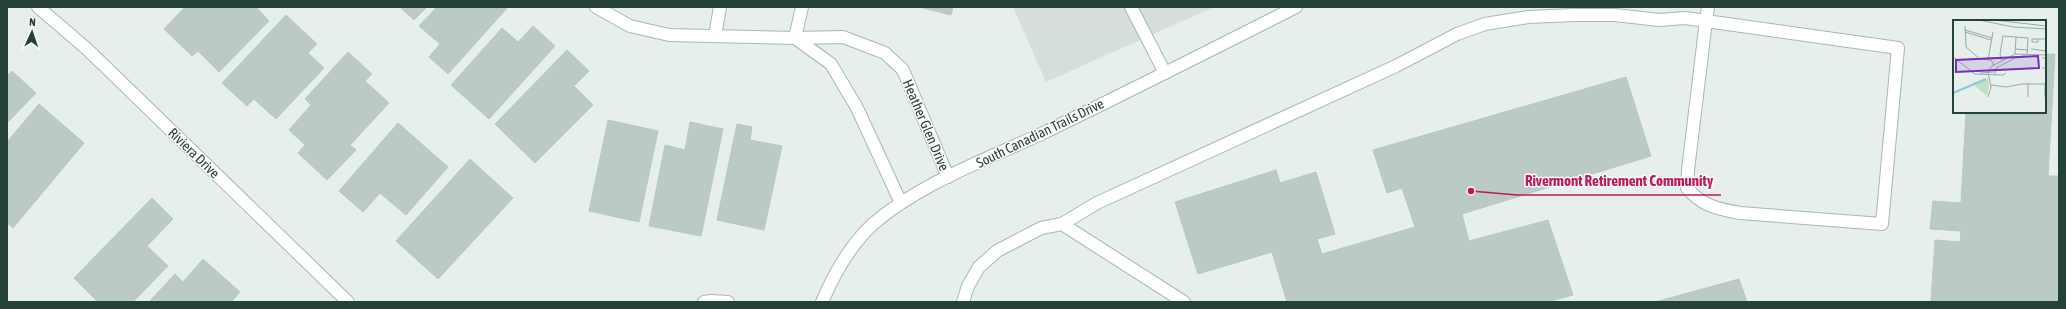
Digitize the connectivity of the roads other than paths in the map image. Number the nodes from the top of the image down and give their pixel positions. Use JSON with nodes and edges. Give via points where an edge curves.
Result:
{"nodes":[{"id":1,"x":38,"y":7,"type":"edge"},
{"id":2,"x":596,"y":7,"type":"edge"},
{"id":3,"x":720,"y":7,"type":"edge"},
{"id":4,"x":802,"y":7,"type":"edge"},
{"id":5,"x":1131,"y":7,"type":"edge"},
{"id":6,"x":1296,"y":7,"type":"edge"},
{"id":7,"x":1708,"y":7,"type":"edge"},
{"id":8,"x":1706,"y":21,"type":"junction"},
{"id":9,"x":715,"y":36,"type":"junction"},
{"id":10,"x":795,"y":38,"type":"junction"},
{"id":11,"x":1165,"y":73,"type":"junction"},
{"id":12,"x":948,"y":177,"type":"junction"},
{"id":13,"x":901,"y":203,"type":"junction"},
{"id":14,"x":1062,"y":224,"type":"junction"},
{"id":15,"x":348,"y":302,"type":"edge"},
{"id":16,"x":704,"y":302,"type":"edge"},
{"id":17,"x":728,"y":302,"type":"edge"},
{"id":18,"x":822,"y":302,"type":"edge"},
{"id":19,"x":963,"y":302,"type":"edge"},
{"id":20,"x":1184,"y":302,"type":"edge"}],
"edges":[{"from":1,"to":15,"type":"street","name":"Riviera Drive","via":[[87,49]]},
{"from":2,"to":9,"type":"street","name":"Heather Glen Drive","via":[[630,26],[669,35]]},
{"from":3,"to":9,"type":"street"},
{"from":4,"to":10,"type":"street"},
{"from":5,"to":11,"type":"street"},
{"from":6,"to":11,"type":"street","name":"South Canadian Trails Drive"},
{"from":7,"to":8,"type":"street"},
{"from":8,"to":8,"type":"street","via":[[1688,170],[1687,188],[1696,200],[1740,213],[1882,224],[1898,48]]},
{"from":8,"to":14,"type":"street","via":[[1685,18],[1659,20],[1615,15],[1574,15],[1528,17],[1485,24],[1457,34],[1396,66],[1097,203]]},
{"from":9,"to":10,"type":"street","name":"Heather Glen Drive"},
{"from":10,"to":12,"type":"street","name":"Heather Glen Drive","via":[[843,37],[885,53],[903,70]]},
{"from":10,"to":13,"type":"street","via":[[831,64],[857,108]]},
{"from":11,"to":12,"type":"street","name":"South Canadian Trails Drive"},
{"from":12,"to":13,"type":"street","name":"South Canadian Trails Drive"},
{"from":13,"to":18,"type":"street","name":"South Canadian Trails Drive","via":[[872,225],[852,248],[834,274]]},
{"from":14,"to":19,"type":"street","via":[[1041,228],[997,250],[979,267],[968,286]]},
{"from":14,"to":20,"type":"street"},
{"from":16,"to":17,"type":"street"}]}
